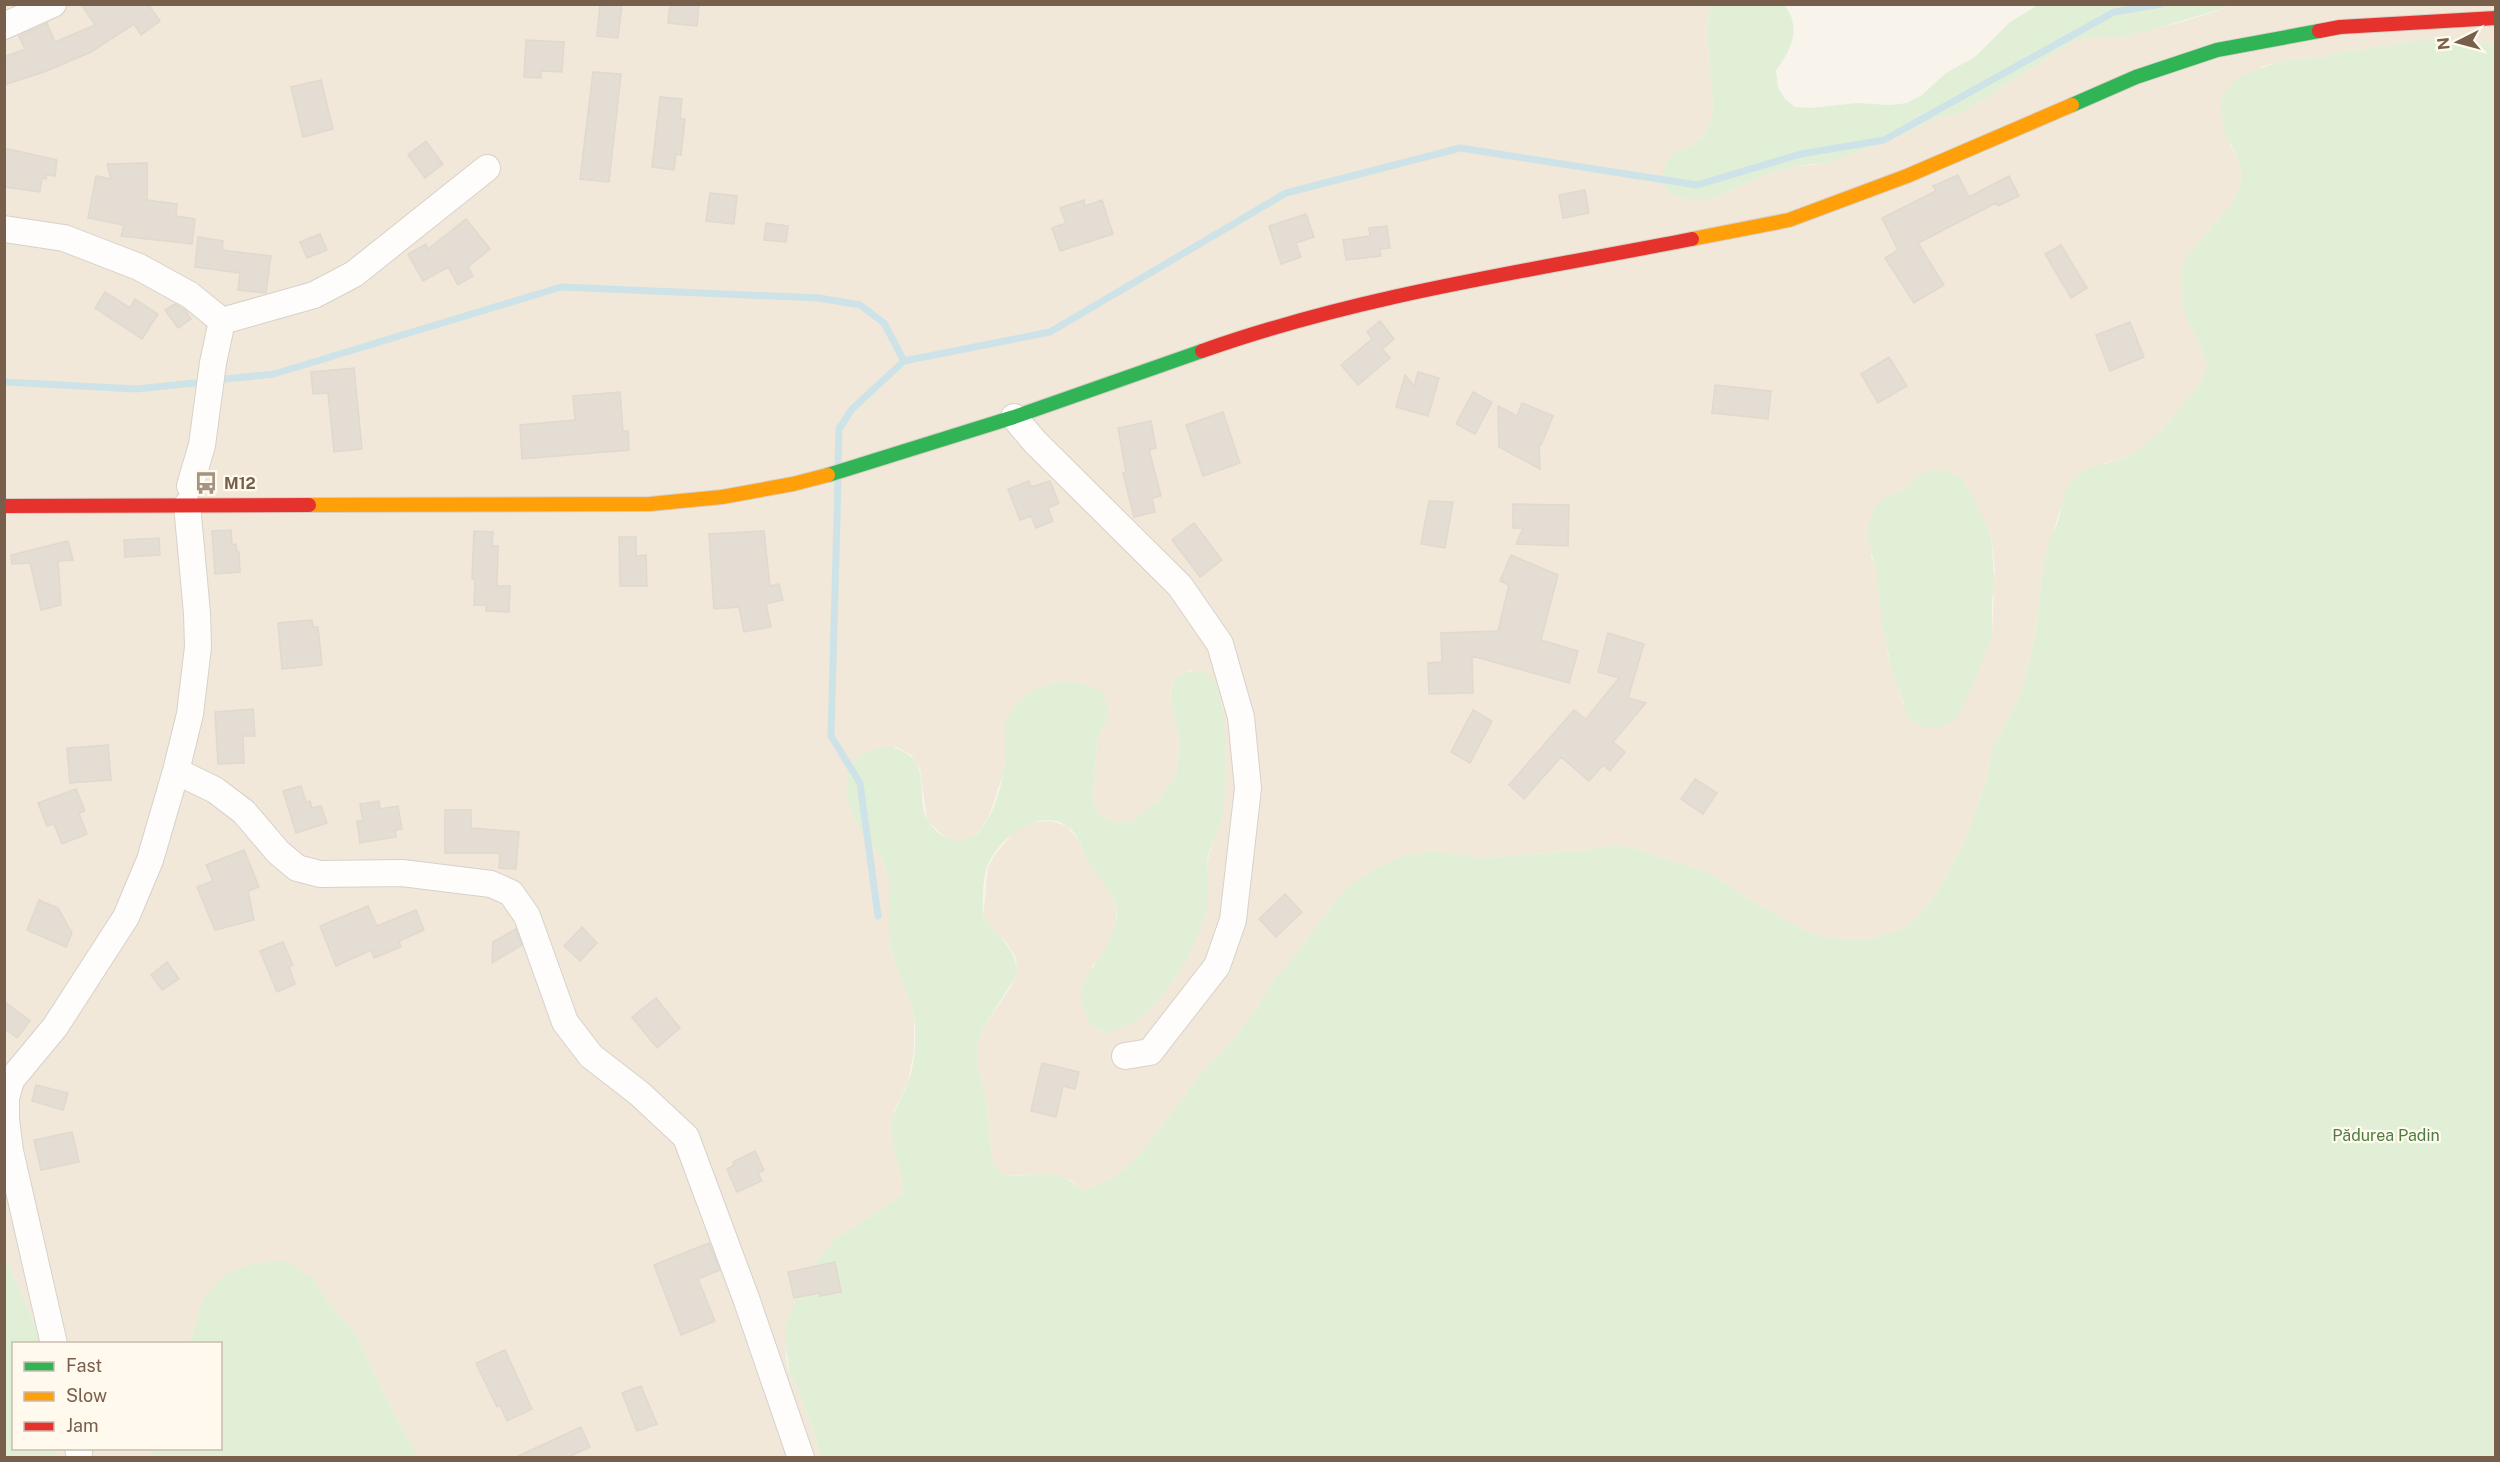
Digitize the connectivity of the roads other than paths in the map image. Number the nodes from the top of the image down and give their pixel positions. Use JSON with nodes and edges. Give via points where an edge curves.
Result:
{"nodes":[{"id":1,"x":53,"y":4,"type":"edge"},
{"id":2,"x":2496,"y":18,"type":"edge"},
{"id":3,"x":4,"y":26,"type":"edge"},
{"id":4,"x":487,"y":168,"type":"dead end"},
{"id":5,"x":4,"y":229,"type":"edge"},
{"id":6,"x":222,"y":321,"type":"junction"},
{"id":7,"x":1014,"y":417,"type":"junction"},
{"id":8,"x":189,"y":491,"type":"junction"},
{"id":9,"x":4,"y":506,"type":"edge"},
{"id":10,"x":176,"y":771,"type":"junction"},
{"id":11,"x":1125,"y":1056,"type":"dead end"},
{"id":12,"x":54,"y":1342,"type":"edge"},
{"id":13,"x":801,"y":1458,"type":"edge"}],
"edges":[{"from":1,"to":3,"type":"street"},
{"from":2,"to":7,"type":"main road","via":[[2340,27],[2217,50],[2093,94],[1907,176],[1789,220],[1385,299],[1295,321]]},
{"from":4,"to":6,"type":"street","via":[[354,274],[314,295]]},
{"from":5,"to":6,"type":"street","via":[[64,238],[140,267],[189,295]]},
{"from":6,"to":8,"type":"street","via":[[202,445]]},
{"from":7,"to":8,"type":"main road","via":[[810,479],[722,497],[650,504]]},
{"from":7,"to":11,"type":"street","via":[[1180,586],[1220,644],[1241,717],[1248,788],[1233,920],[1217,966],[1150,1052]]},
{"from":8,"to":9,"type":"main road"},
{"from":8,"to":10,"type":"street","via":[[198,647],[190,714]]},
{"from":10,"to":12,"type":"street","via":[[150,860],[126,917],[55,1027],[11,1080],[6,1098],[10,1151]]},
{"from":10,"to":13,"type":"street","via":[[215,790],[244,812],[297,868],[320,874],[402,873],[491,884],[511,893],[527,916],[565,1023],[591,1056],[686,1137]]}]}
